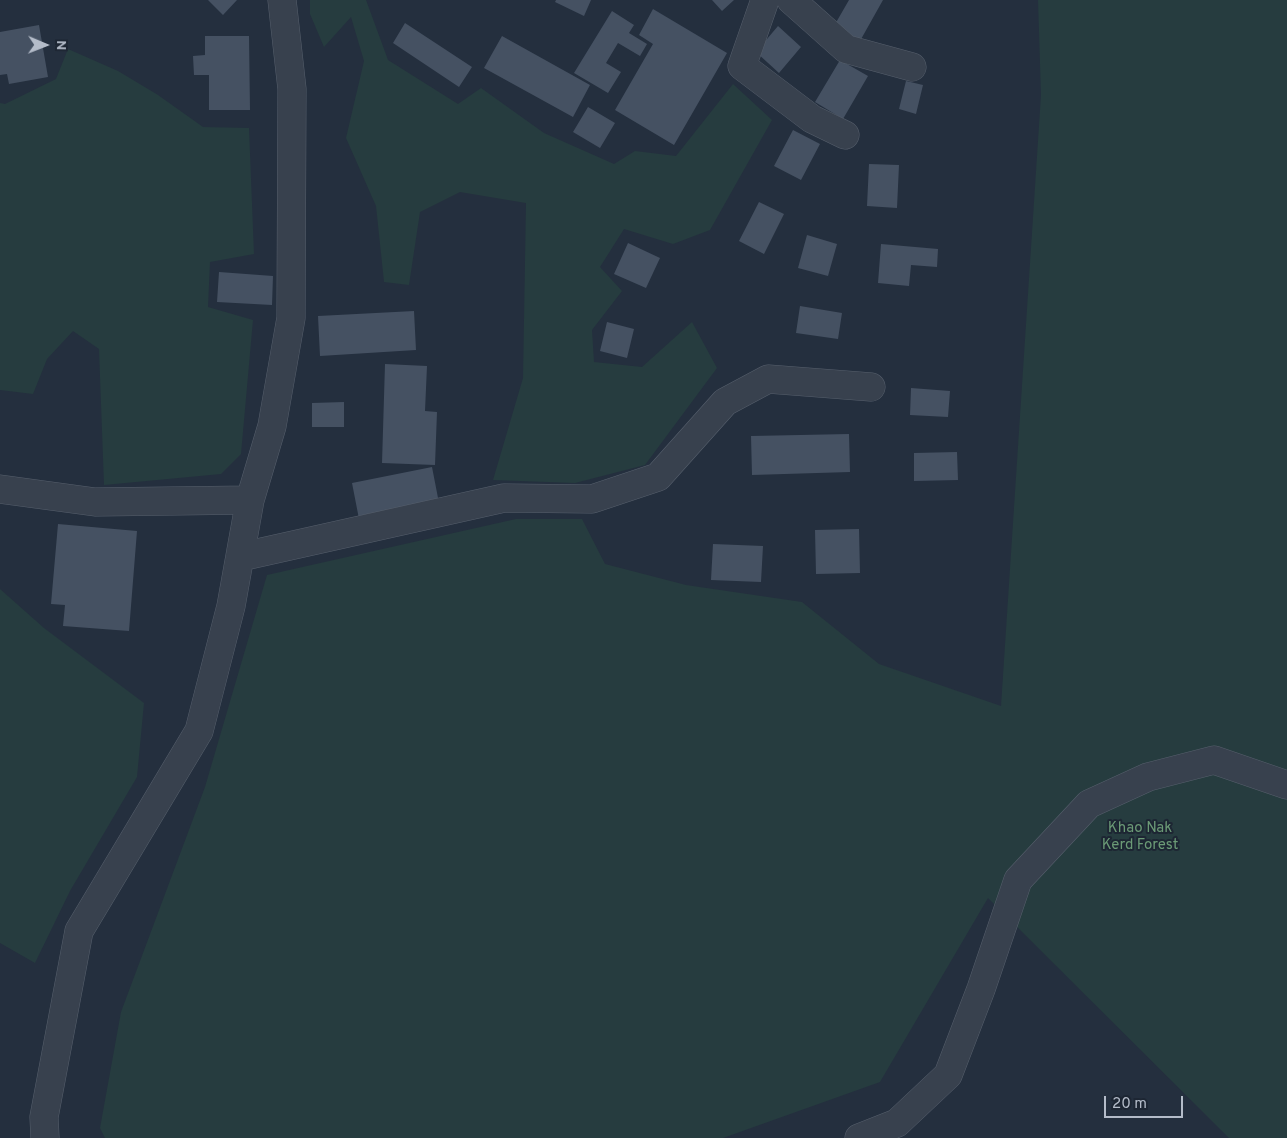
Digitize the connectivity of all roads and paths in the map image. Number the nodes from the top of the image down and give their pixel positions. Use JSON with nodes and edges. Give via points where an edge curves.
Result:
{"nodes":[{"id":1,"x":282,"y":0,"type":"edge"},
{"id":2,"x":765,"y":0,"type":"edge"},
{"id":3,"x":791,"y":0,"type":"edge"},
{"id":4,"x":912,"y":67,"type":"dead end"},
{"id":5,"x":845,"y":135,"type":"dead end"},
{"id":6,"x":871,"y":387,"type":"dead end"},
{"id":7,"x":0,"y":489,"type":"edge"},
{"id":8,"x":250,"y":500,"type":"junction"},
{"id":9,"x":240,"y":557,"type":"junction"},
{"id":10,"x":1287,"y":785,"type":"edge"},
{"id":11,"x":45,"y":1138,"type":"edge"},
{"id":12,"x":859,"y":1138,"type":"edge"}],
"edges":[{"from":1,"to":8,"type":"street","via":[[292,89],[291,318],[272,426]]},
{"from":2,"to":5,"type":"street","via":[[742,66],[812,119]]},
{"from":3,"to":4,"type":"street","via":[[846,49]]},
{"from":6,"to":9,"type":"street","via":[[768,379],[725,402],[658,478],[592,499],[504,498]]},
{"from":7,"to":8,"type":"street","via":[[95,502]]},
{"from":8,"to":9,"type":"street"},
{"from":9,"to":11,"type":"street","via":[[199,731],[79,931],[44,1118]]},
{"from":10,"to":12,"type":"street","via":[[1214,760],[1148,777],[1089,804],[1018,880],[948,1075],[897,1123]]}]}
